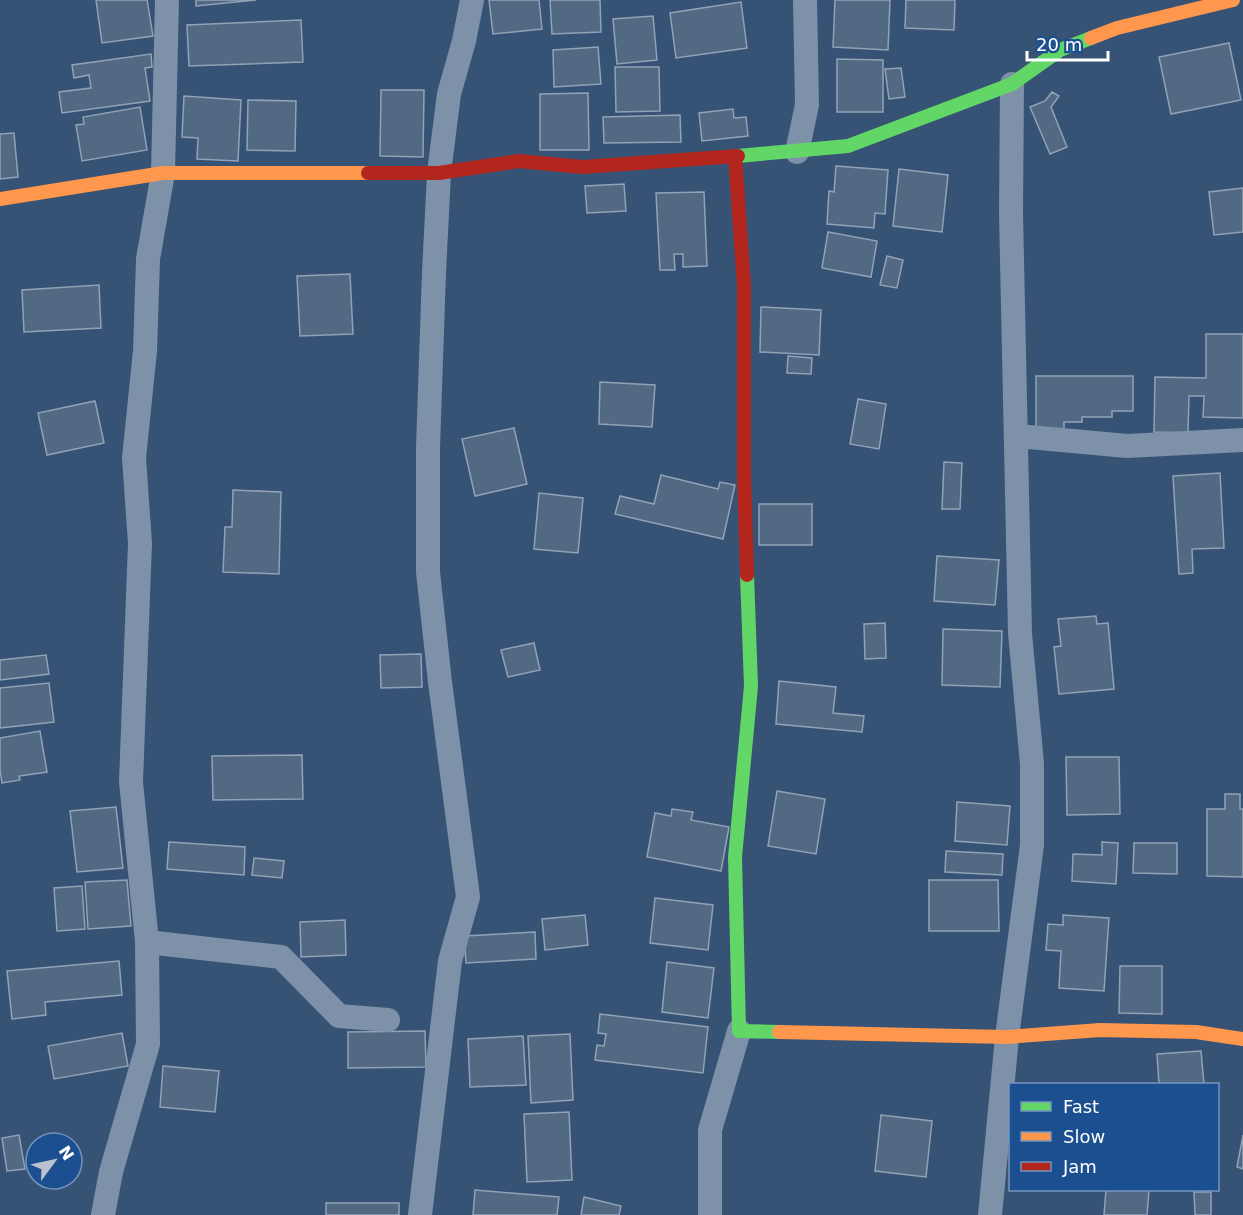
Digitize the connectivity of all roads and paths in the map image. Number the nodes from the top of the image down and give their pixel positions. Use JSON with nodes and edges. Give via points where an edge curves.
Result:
{"nodes":[{"id":1,"x":167,"y":0,"type":"edge"},
{"id":2,"x":472,"y":0,"type":"edge"},
{"id":3,"x":805,"y":0,"type":"edge"},
{"id":4,"x":1233,"y":0,"type":"edge"},
{"id":5,"x":1012,"y":84,"type":"junction"},
{"id":6,"x":797,"y":152,"type":"junction"},
{"id":7,"x":735,"y":156,"type":"junction"},
{"id":8,"x":163,"y":173,"type":"junction"},
{"id":9,"x":439,"y":173,"type":"junction"},
{"id":10,"x":0,"y":198,"type":"edge"},
{"id":11,"x":1018,"y":436,"type":"junction"},
{"id":12,"x":1243,"y":440,"type":"edge"},
{"id":13,"x":147,"y":942,"type":"junction"},
{"id":14,"x":388,"y":1020,"type":"dead end"},
{"id":15,"x":739,"y":1031,"type":"junction"},
{"id":16,"x":1007,"y":1037,"type":"junction"},
{"id":17,"x":1243,"y":1039,"type":"edge"},
{"id":18,"x":103,"y":1215,"type":"edge"},
{"id":19,"x":420,"y":1215,"type":"edge"},
{"id":20,"x":710,"y":1215,"type":"edge"},
{"id":21,"x":990,"y":1215,"type":"edge"}],
"edges":[{"from":1,"to":8,"type":"street"},
{"from":2,"to":9,"type":"street","via":[[449,94]]},
{"from":3,"to":6,"type":"street","via":[[807,105]]},
{"from":4,"to":5,"type":"street","via":[[1117,28],[1060,51]]},
{"from":5,"to":6,"type":"street","via":[[848,146]]},
{"from":5,"to":11,"type":"street","via":[[1011,213]]},
{"from":6,"to":7,"type":"street"},
{"from":7,"to":9,"type":"street","via":[[582,167],[519,161]]},
{"from":7,"to":15,"type":"street","via":[[744,286],[744,473],[751,686],[735,857]]},
{"from":8,"to":9,"type":"street"},
{"from":8,"to":10,"type":"street"},
{"from":8,"to":13,"type":"street","via":[[148,259],[146,351],[134,458],[141,543],[131,782]]},
{"from":9,"to":19,"type":"street","via":[[428,572],[468,897],[450,961]]},
{"from":11,"to":12,"type":"street","via":[[1127,446]]},
{"from":11,"to":16,"type":"street","via":[[1020,633],[1032,764],[1032,845]]},
{"from":13,"to":14,"type":"street","via":[[281,957],[339,1016]]},
{"from":13,"to":18,"type":"street","via":[[148,1044],[111,1172]]},
{"from":15,"to":16,"type":"street"},
{"from":15,"to":20,"type":"street","via":[[710,1130]]},
{"from":16,"to":17,"type":"street","via":[[1100,1030],[1196,1032]]},
{"from":16,"to":21,"type":"street"}]}
